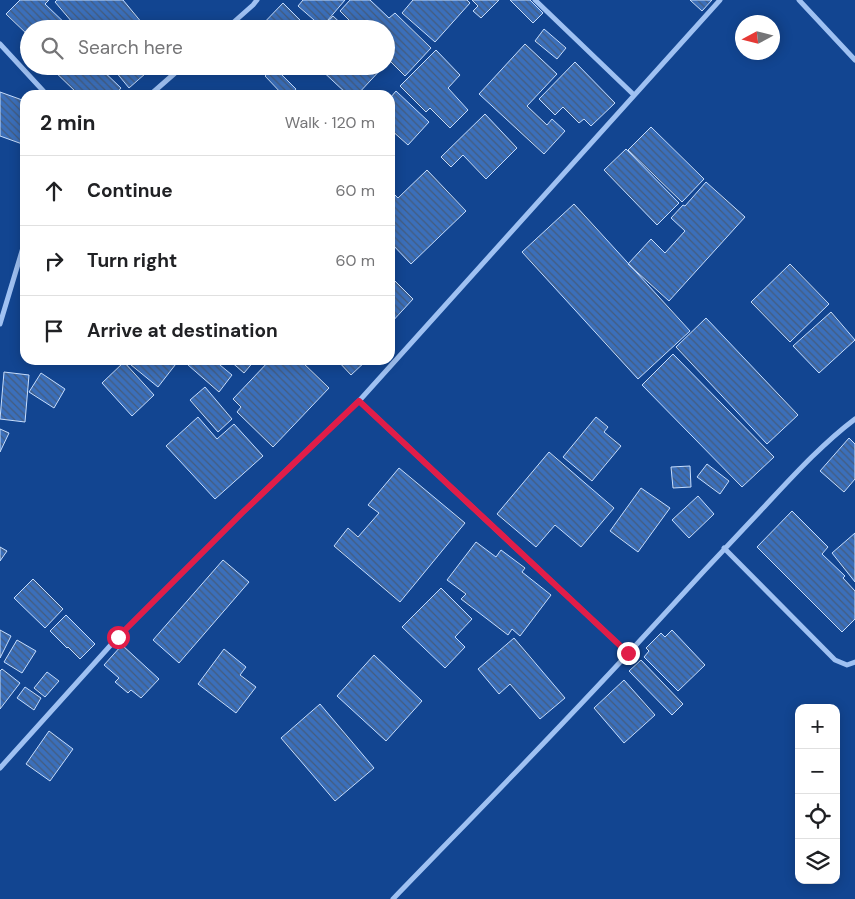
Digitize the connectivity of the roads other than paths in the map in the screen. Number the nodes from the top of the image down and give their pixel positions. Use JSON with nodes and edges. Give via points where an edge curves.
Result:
{"nodes":[{"id":1,"x":257,"y":0,"type":"edge"},
{"id":2,"x":535,"y":0,"type":"edge"},
{"id":3,"x":720,"y":0,"type":"edge"},
{"id":4,"x":799,"y":0,"type":"edge"},
{"id":5,"x":236,"y":20,"type":"edge"},
{"id":6,"x":0,"y":44,"type":"edge"},
{"id":7,"x":855,"y":60,"type":"edge"},
{"id":8,"x":20,"y":66,"type":"edge"},
{"id":9,"x":29,"y":75,"type":"edge"},
{"id":10,"x":173,"y":75,"type":"edge"},
{"id":11,"x":42,"y":90,"type":"edge"},
{"id":12,"x":156,"y":90,"type":"edge"},
{"id":13,"x":634,"y":95,"type":"junction"},
{"id":14,"x":20,"y":258,"type":"edge"},
{"id":15,"x":0,"y":324,"type":"edge"},
{"id":16,"x":395,"y":361,"type":"edge"},
{"id":17,"x":391,"y":365,"type":"edge"},
{"id":18,"x":359,"y":401,"type":"junction"},
{"id":19,"x":855,"y":419,"type":"edge"},
{"id":20,"x":724,"y":548,"type":"junction"},
{"id":21,"x":628,"y":653,"type":"junction"},
{"id":22,"x":855,"y":662,"type":"edge"},
{"id":23,"x":0,"y":768,"type":"edge"},
{"id":24,"x":393,"y":899,"type":"edge"}],
"edges":[{"from":1,"to":5,"type":"street"},
{"from":2,"to":13,"type":"street"},
{"from":3,"to":13,"type":"street"},
{"from":4,"to":7,"type":"street"},
{"from":6,"to":8,"type":"street"},
{"from":9,"to":11,"type":"street"},
{"from":10,"to":12,"type":"street"},
{"from":13,"to":16,"type":"street"},
{"from":14,"to":15,"type":"street"},
{"from":17,"to":18,"type":"street"},
{"from":18,"to":21,"type":"street"},
{"from":18,"to":23,"type":"street","via":[[118,637]]},
{"from":19,"to":20,"type":"street","via":[[786,483]]},
{"from":20,"to":21,"type":"street"},
{"from":20,"to":22,"type":"street","via":[[835,660],[847,665]]},
{"from":21,"to":24,"type":"street"}]}
